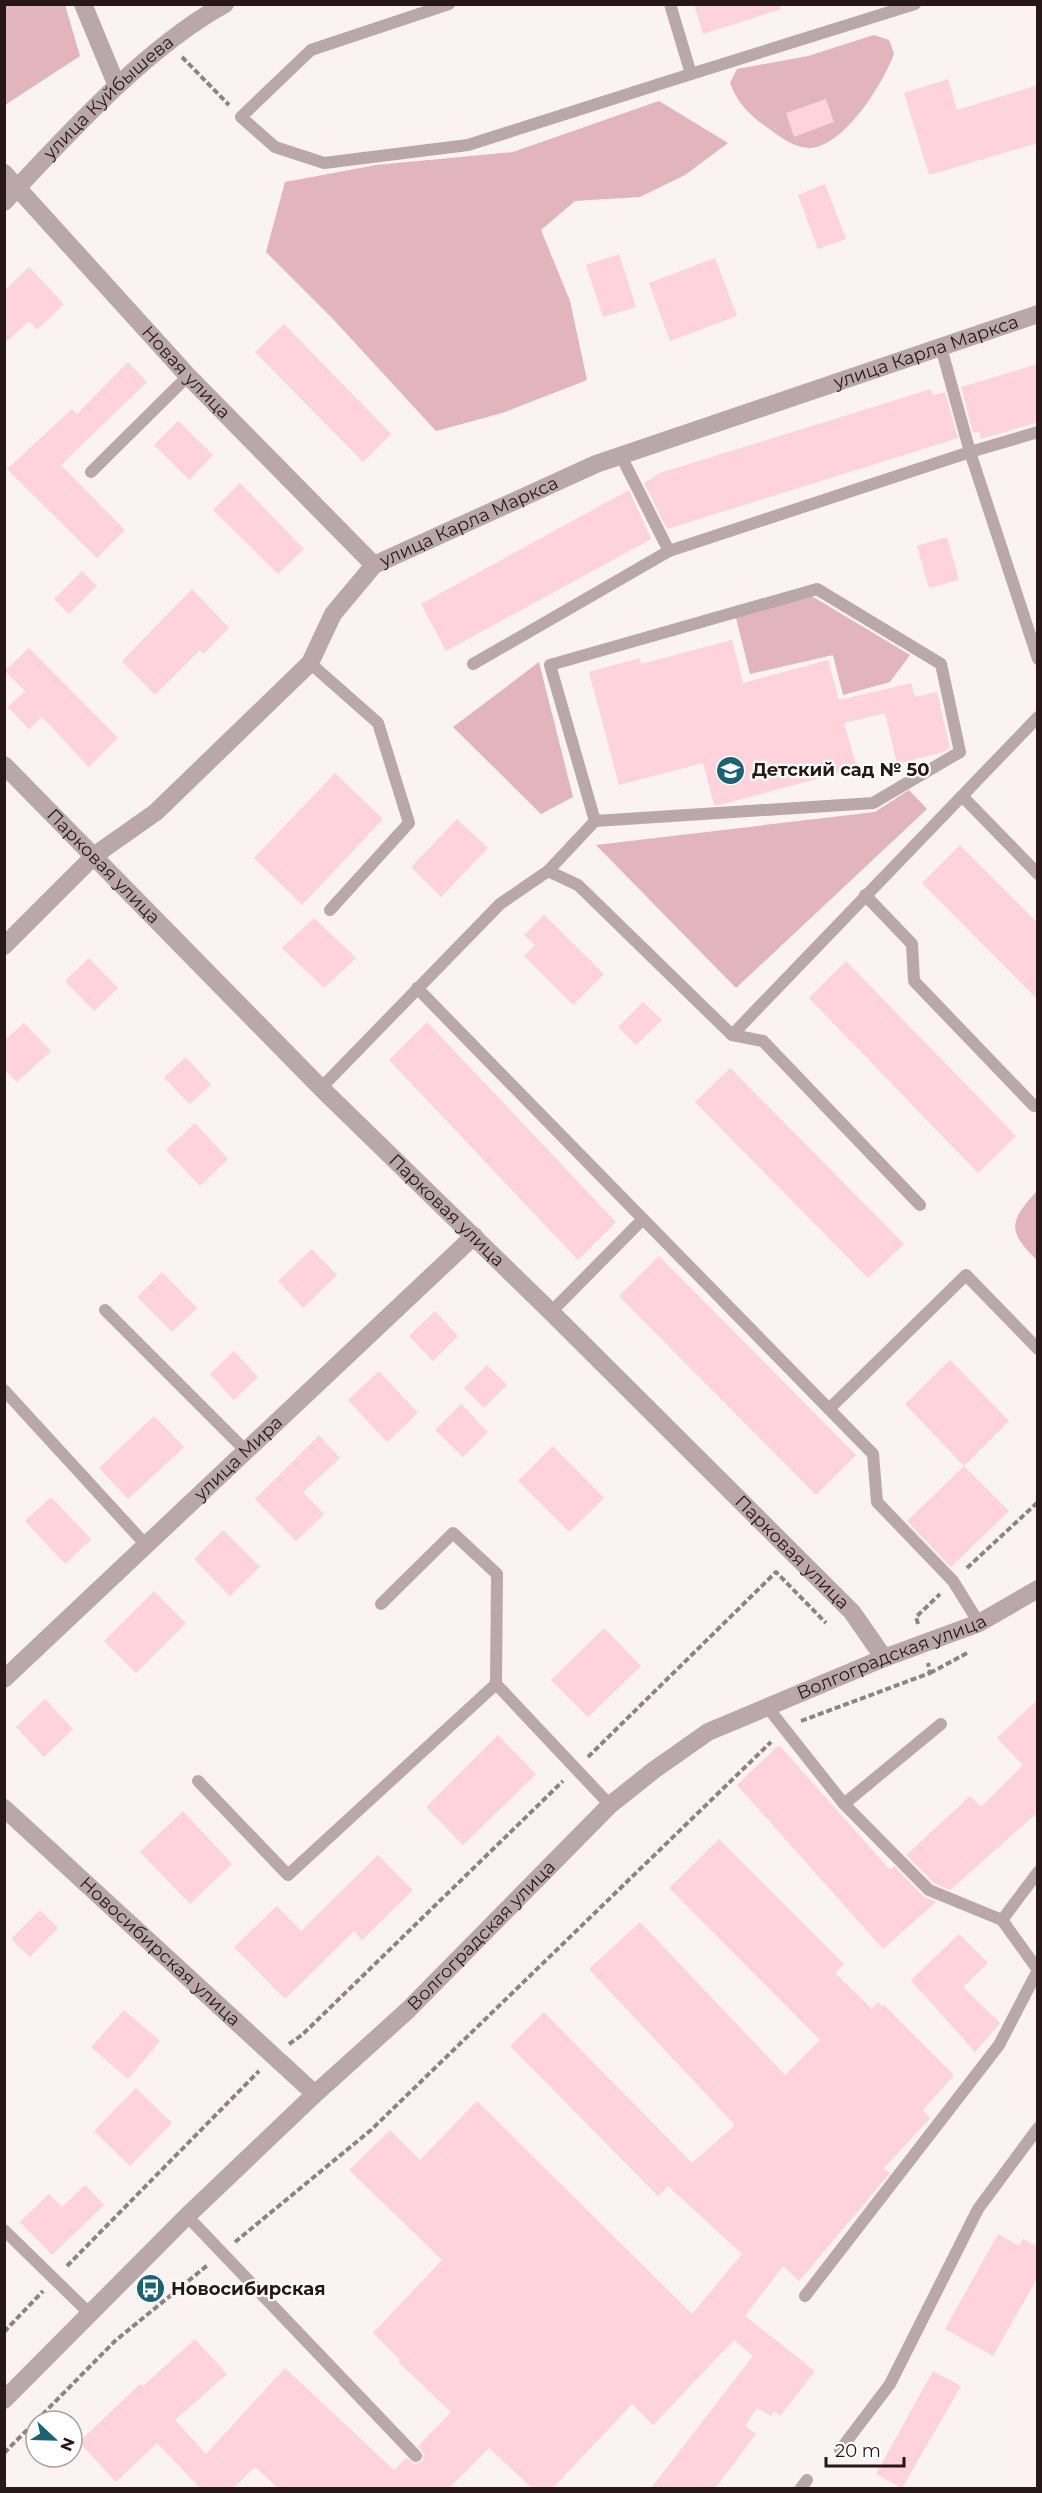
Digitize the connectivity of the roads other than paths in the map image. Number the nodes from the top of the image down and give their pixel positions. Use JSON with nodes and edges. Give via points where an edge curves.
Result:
{"nodes":[{"id":1,"x":83,"y":4,"type":"edge"},
{"id":2,"x":225,"y":4,"type":"edge"},
{"id":3,"x":449,"y":4,"type":"edge"},
{"id":4,"x":670,"y":4,"type":"edge"},
{"id":5,"x":915,"y":4,"type":"edge"},
{"id":6,"x":692,"y":74,"type":"junction"},
{"id":7,"x":117,"y":86,"type":"junction"},
{"id":8,"x":4,"y":173,"type":"edge"},
{"id":9,"x":19,"y":187,"type":"junction"},
{"id":10,"x":4,"y":202,"type":"edge"},
{"id":11,"x":1038,"y":314,"type":"edge"},
{"id":12,"x":941,"y":347,"type":"junction"},
{"id":13,"x":188,"y":376,"type":"junction"},
{"id":14,"x":1038,"y":432,"type":"edge"},
{"id":15,"x":970,"y":452,"type":"junction"},
{"id":16,"x":621,"y":456,"type":"junction"},
{"id":17,"x":91,"y":472,"type":"dead end"},
{"id":18,"x":669,"y":551,"type":"junction"},
{"id":19,"x":374,"y":565,"type":"junction"},
{"id":20,"x":1038,"y":659,"type":"edge"},
{"id":21,"x":310,"y":663,"type":"junction"},
{"id":22,"x":473,"y":664,"type":"dead end"},
{"id":23,"x":1038,"y":717,"type":"edge"},
{"id":24,"x":4,"y":765,"type":"edge"},
{"id":25,"x":963,"y":797,"type":"junction"},
{"id":26,"x":595,"y":821,"type":"junction"},
{"id":27,"x":95,"y":855,"type":"junction"},
{"id":28,"x":548,"y":871,"type":"junction"},
{"id":29,"x":1038,"y":874,"type":"edge"},
{"id":30,"x":865,"y":895,"type":"junction"},
{"id":31,"x":330,"y":910,"type":"dead end"},
{"id":32,"x":4,"y":946,"type":"edge"},
{"id":33,"x":417,"y":988,"type":"junction"},
{"id":34,"x":732,"y":1035,"type":"junction"},
{"id":35,"x":321,"y":1088,"type":"junction"},
{"id":36,"x":1034,"y":1106,"type":"dead end"},
{"id":37,"x":920,"y":1205,"type":"dead end"},
{"id":38,"x":643,"y":1219,"type":"junction"},
{"id":39,"x":474,"y":1236,"type":"junction"},
{"id":40,"x":105,"y":1310,"type":"dead end"},
{"id":41,"x":551,"y":1312,"type":"junction"},
{"id":42,"x":1038,"y":1348,"type":"edge"},
{"id":43,"x":4,"y":1389,"type":"edge"},
{"id":44,"x":829,"y":1409,"type":"junction"},
{"id":45,"x":246,"y":1451,"type":"junction"},
{"id":46,"x":146,"y":1545,"type":"junction"},
{"id":47,"x":1038,"y":1589,"type":"edge"},
{"id":48,"x":381,"y":1604,"type":"dead end"},
{"id":49,"x":979,"y":1623,"type":"junction"},
{"id":50,"x":884,"y":1658,"type":"junction"},
{"id":51,"x":4,"y":1679,"type":"edge"},
{"id":52,"x":496,"y":1684,"type":"junction"},
{"id":53,"x":768,"y":1708,"type":"junction"},
{"id":54,"x":941,"y":1724,"type":"dead end"},
{"id":55,"x":198,"y":1781,"type":"dead end"},
{"id":56,"x":844,"y":1804,"type":"junction"},
{"id":57,"x":610,"y":1805,"type":"junction"},
{"id":58,"x":4,"y":1808,"type":"edge"},
{"id":59,"x":1038,"y":1872,"type":"edge"},
{"id":60,"x":1002,"y":1920,"type":"junction"},
{"id":61,"x":1038,"y":1970,"type":"edge"},
{"id":62,"x":315,"y":2094,"type":"junction"},
{"id":63,"x":1038,"y":2128,"type":"edge"},
{"id":64,"x":188,"y":2216,"type":"junction"},
{"id":65,"x":4,"y":2230,"type":"edge"},
{"id":66,"x":805,"y":2296,"type":"dead end"},
{"id":67,"x":89,"y":2313,"type":"junction"},
{"id":68,"x":4,"y":2400,"type":"edge"},
{"id":69,"x":840,"y":2450,"type":"dead end"},
{"id":70,"x":416,"y":2456,"type":"dead end"}],
"edges":[{"from":1,"to":7,"type":"street"},
{"from":2,"to":7,"type":"street","name":"улица Куйбышева","via":[[202,16]]},
{"from":3,"to":6,"type":"lane","via":[[310,50],[241,117],[275,147],[324,163],[468,145]]},
{"from":4,"to":6,"type":"lane"},
{"from":5,"to":6,"type":"lane"},
{"from":7,"to":9,"type":"street","name":"улица Куйбышева"},
{"from":8,"to":9,"type":"street","name":"Новая улица"},
{"from":9,"to":10,"type":"street","name":"улица Куйбышева"},
{"from":9,"to":13,"type":"street","name":"Новая улица"},
{"from":11,"to":12,"type":"street","name":"улица Карла Маркса"},
{"from":12,"to":15,"type":"lane"},
{"from":12,"to":16,"type":"street","name":"улица Карла Маркса"},
{"from":13,"to":17,"type":"lane"},
{"from":13,"to":19,"type":"street","name":"Новая улица"},
{"from":14,"to":15,"type":"lane"},
{"from":15,"to":18,"type":"lane"},
{"from":15,"to":20,"type":"lane"},
{"from":16,"to":18,"type":"lane"},
{"from":16,"to":19,"type":"street","name":"улица Карла Маркса"},
{"from":18,"to":22,"type":"lane"},
{"from":19,"to":21,"type":"street","name":"улица Карла Маркса","via":[[333,614]]},
{"from":21,"to":27,"type":"street","name":"улица Карла Маркса","via":[[156,812]]},
{"from":21,"to":31,"type":"lane","via":[[378,723],[409,823]]},
{"from":23,"to":25,"type":"lane"},
{"from":24,"to":27,"type":"street","name":"Парковая улица"},
{"from":25,"to":29,"type":"lane"},
{"from":25,"to":30,"type":"lane"},
{"from":26,"to":26,"type":"lane","via":[[873,803],[960,752],[941,663],[817,589],[550,665]]},
{"from":26,"to":28,"type":"lane"},
{"from":27,"to":32,"type":"street","name":"улица Карла Маркса"},
{"from":27,"to":35,"type":"street","name":"Парковая улица"},
{"from":28,"to":33,"type":"lane","via":[[500,904]]},
{"from":28,"to":34,"type":"lane","via":[[578,885]]},
{"from":30,"to":34,"type":"lane"},
{"from":30,"to":36,"type":"lane","via":[[912,944],[914,981]]},
{"from":33,"to":35,"type":"lane"},
{"from":33,"to":38,"type":"lane"},
{"from":34,"to":37,"type":"lane","via":[[763,1041]]},
{"from":35,"to":39,"type":"street","name":"Парковая улица"},
{"from":38,"to":41,"type":"lane"},
{"from":38,"to":44,"type":"lane"},
{"from":39,"to":41,"type":"street","name":"Парковая улица"},
{"from":39,"to":45,"type":"street","name":"улица Мира"},
{"from":40,"to":45,"type":"lane"},
{"from":41,"to":50,"type":"street","name":"Парковая улица","via":[[852,1612]]},
{"from":42,"to":44,"type":"lane","via":[[966,1275]]},
{"from":43,"to":46,"type":"lane"},
{"from":44,"to":49,"type":"lane","via":[[873,1454],[877,1502],[953,1581]]},
{"from":45,"to":46,"type":"street","name":"улица Мира"},
{"from":46,"to":51,"type":"street","name":"улица Мира"},
{"from":47,"to":49,"type":"street","name":"Волгоградская улица"},
{"from":48,"to":52,"type":"lane","via":[[453,1533],[497,1574]]},
{"from":49,"to":50,"type":"street","name":"Волгоградская улица"},
{"from":50,"to":53,"type":"street","name":"Волгоградская улица"},
{"from":52,"to":55,"type":"lane","via":[[288,1875]]},
{"from":52,"to":57,"type":"lane"},
{"from":53,"to":56,"type":"lane"},
{"from":53,"to":57,"type":"street","name":"Волгоградская улица","via":[[708,1732]]},
{"from":54,"to":56,"type":"lane"},
{"from":56,"to":60,"type":"lane","via":[[929,1890]]},
{"from":57,"to":62,"type":"street","name":"Волгоградская улица","via":[[408,2010]]},
{"from":58,"to":62,"type":"street","name":"Новосибирская улица"},
{"from":59,"to":60,"type":"lane"},
{"from":60,"to":61,"type":"lane"},
{"from":61,"to":66,"type":"lane","via":[[999,2045]]},
{"from":62,"to":64,"type":"street","name":"Волгоградская улица"},
{"from":63,"to":69,"type":"lane","via":[[978,2209],[890,2384]]},
{"from":64,"to":67,"type":"street","name":"Волгоградская улица"},
{"from":64,"to":70,"type":"lane"},
{"from":65,"to":67,"type":"lane"},
{"from":67,"to":68,"type":"street","name":"Волгоградская улица"}]}
